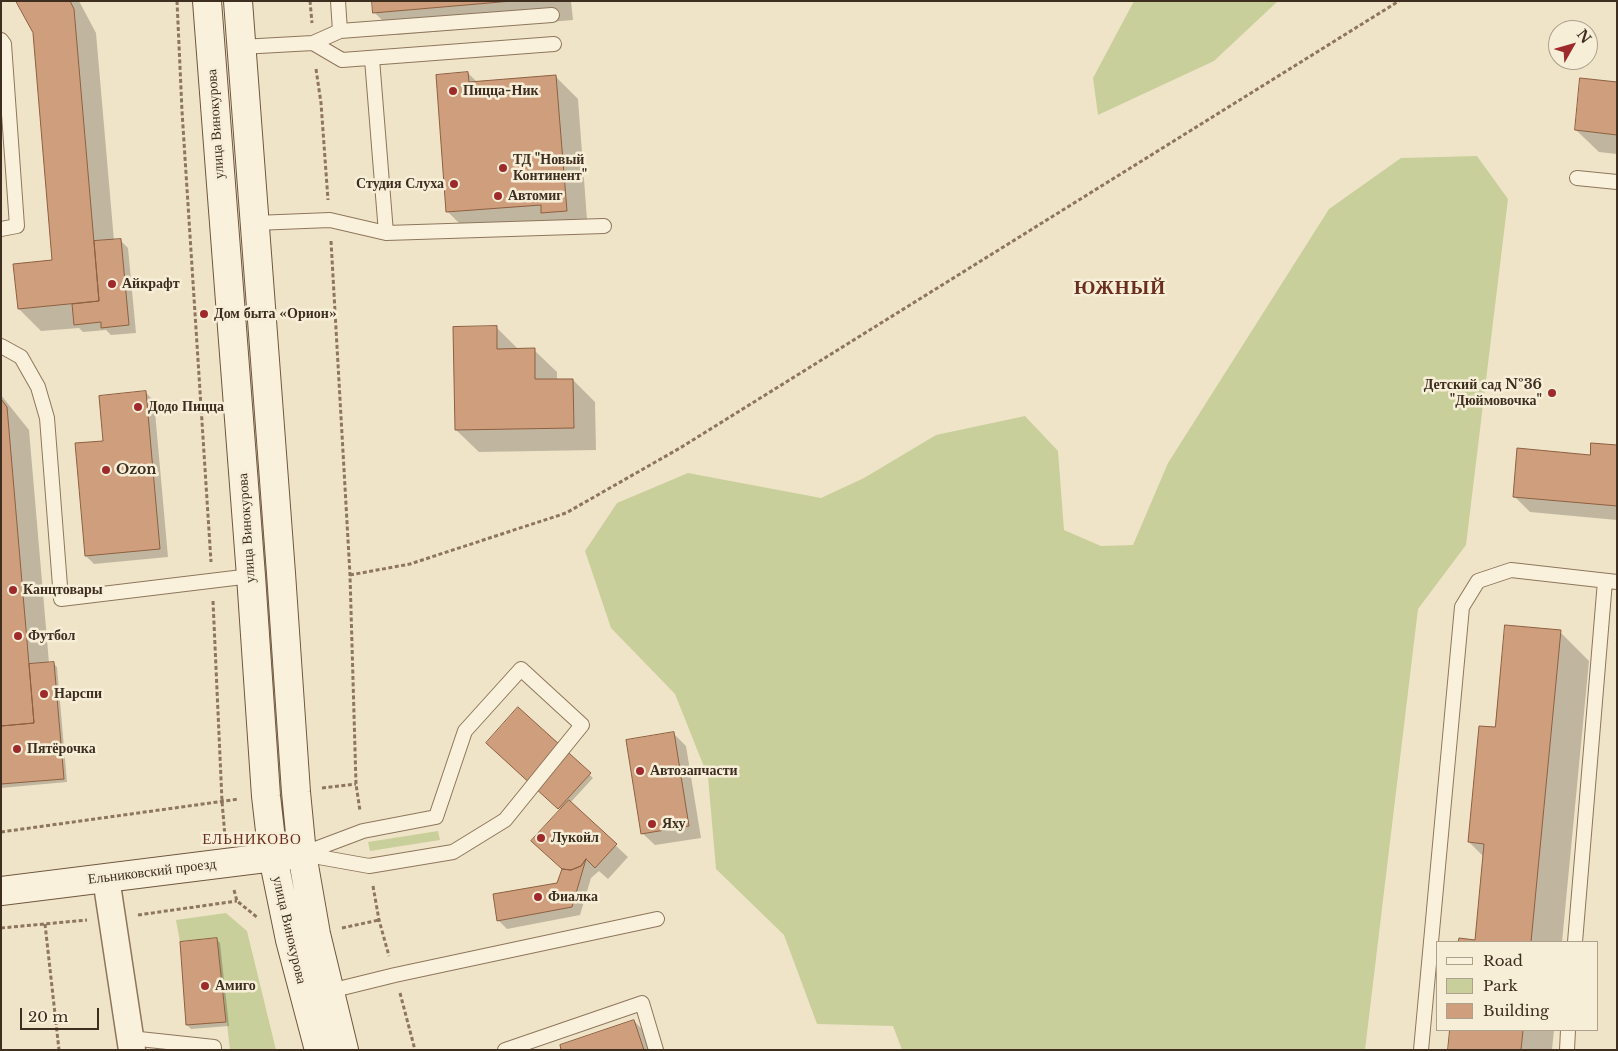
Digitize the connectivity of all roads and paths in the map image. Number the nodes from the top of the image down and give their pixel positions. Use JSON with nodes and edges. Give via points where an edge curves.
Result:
{"nodes":[{"id":1,"x":177,"y":1,"type":"edge"},
{"id":2,"x":207,"y":1,"type":"edge"},
{"id":3,"x":238,"y":1,"type":"edge"},
{"id":4,"x":310,"y":1,"type":"edge"},
{"id":5,"x":338,"y":1,"type":"edge"},
{"id":6,"x":1399,"y":1,"type":"edge"},
{"id":7,"x":552,"y":15,"type":"dead end"},
{"id":8,"x":340,"y":31,"type":"junction"},
{"id":9,"x":1,"y":40,"type":"edge"},
{"id":10,"x":313,"y":43,"type":"junction"},
{"id":11,"x":554,"y":44,"type":"dead end"},
{"id":12,"x":241,"y":47,"type":"junction"},
{"id":13,"x":372,"y":59,"type":"junction"},
{"id":14,"x":1578,"y":178,"type":"dead end"},
{"id":15,"x":1617,"y":182,"type":"edge"},
{"id":16,"x":330,"y":220,"type":"junction"},
{"id":17,"x":255,"y":223,"type":"junction"},
{"id":18,"x":604,"y":226,"type":"dead end"},
{"id":19,"x":1,"y":229,"type":"edge"},
{"id":20,"x":386,"y":233,"type":"junction"},
{"id":21,"x":1,"y":346,"type":"edge"},
{"id":22,"x":350,"y":575,"type":"junction"},
{"id":23,"x":251,"y":576,"type":"junction"},
{"id":24,"x":212,"y":580,"type":"junction"},
{"id":25,"x":1611,"y":582,"type":"edge"},
{"id":26,"x":356,"y":784,"type":"junction"},
{"id":27,"x":296,"y":792,"type":"junction"},
{"id":28,"x":266,"y":796,"type":"junction"},
{"id":29,"x":222,"y":801,"type":"junction"},
{"id":30,"x":363,"y":831,"type":"junction"},
{"id":31,"x":1,"y":832,"type":"edge"},
{"id":32,"x":302,"y":854,"type":"junction"},
{"id":33,"x":273,"y":857,"type":"junction"},
{"id":34,"x":228,"y":862,"type":"junction"},
{"id":35,"x":369,"y":866,"type":"junction"},
{"id":36,"x":106,"y":878,"type":"junction"},
{"id":37,"x":1,"y":891,"type":"edge"},
{"id":38,"x":237,"y":901,"type":"junction"},
{"id":39,"x":112,"y":918,"type":"junction"},
{"id":40,"x":657,"y":919,"type":"dead end"},
{"id":41,"x":45,"y":924,"type":"junction"},
{"id":42,"x":260,"y":927,"type":"dead end"},
{"id":43,"x":1,"y":928,"type":"edge"},
{"id":44,"x":1575,"y":941,"type":"edge"},
{"id":45,"x":395,"y":974,"type":"junction"},
{"id":46,"x":330,"y":991,"type":"junction"},
{"id":47,"x":1568,"y":1031,"type":"edge"},
{"id":48,"x":131,"y":1044,"type":"edge"},
{"id":49,"x":59,"y":1050,"type":"edge"},
{"id":50,"x":214,"y":1050,"type":"edge"},
{"id":51,"x":319,"y":1050,"type":"edge"},
{"id":52,"x":344,"y":1050,"type":"edge"},
{"id":53,"x":415,"y":1050,"type":"edge"},
{"id":54,"x":505,"y":1050,"type":"edge"},
{"id":55,"x":656,"y":1050,"type":"edge"},
{"id":56,"x":1421,"y":1050,"type":"edge"},
{"id":57,"x":1567,"y":1050,"type":"edge"}],
"edges":[{"from":1,"to":24,"type":"path"},
{"from":2,"to":23,"type":"main road","name":"улица Винокурова"},
{"from":3,"to":12,"type":"main road","name":"улица Винокурова"},
{"from":4,"to":10,"type":"path"},
{"from":5,"to":8,"type":"lane"},
{"from":6,"to":22,"type":"path","via":[[680,448],[566,513],[410,564]]},
{"from":7,"to":8,"type":"lane"},
{"from":8,"to":10,"type":"lane"},
{"from":9,"to":19,"type":"lane","via":[[4,44],[17,226]]},
{"from":10,"to":12,"type":"lane"},
{"from":10,"to":13,"type":"lane","via":[[342,60]]},
{"from":10,"to":16,"type":"path"},
{"from":11,"to":13,"type":"lane"},
{"from":12,"to":17,"type":"main road","name":"улица Винокурова"},
{"from":13,"to":20,"type":"lane"},
{"from":14,"to":15,"type":"lane"},
{"from":16,"to":17,"type":"lane"},
{"from":16,"to":20,"type":"lane"},
{"from":16,"to":22,"type":"path"},
{"from":17,"to":27,"type":"main road","name":"улица Винокурова"},
{"from":18,"to":20,"type":"lane"},
{"from":21,"to":24,"type":"lane","via":[[21,357],[38,387],[48,418],[60,599]]},
{"from":22,"to":26,"type":"path"},
{"from":23,"to":24,"type":"lane"},
{"from":23,"to":28,"type":"main road","name":"улица Винокурова"},
{"from":24,"to":29,"type":"path"},
{"from":25,"to":44,"type":"lane"},
{"from":25,"to":56,"type":"lane","via":[[1511,570],[1478,581],[1462,608]]},
{"from":26,"to":27,"type":"path"},
{"from":26,"to":30,"type":"path"},
{"from":27,"to":32,"type":"main road","name":"улица Винокурова"},
{"from":28,"to":29,"type":"path"},
{"from":28,"to":33,"type":"main road","name":"улица Винокурова"},
{"from":29,"to":31,"type":"path"},
{"from":29,"to":34,"type":"path"},
{"from":30,"to":32,"type":"lane"},
{"from":30,"to":35,"type":"lane","via":[[436,817],[466,731],[521,669],[582,725],[504,820],[453,852]]},
{"from":32,"to":33,"type":"main road","name":"Ельниковский проезд"},
{"from":32,"to":35,"type":"lane"},
{"from":32,"to":46,"type":"main road","name":"улица Винокурова"},
{"from":33,"to":34,"type":"main road","name":"Ельниковский проезд"},
{"from":33,"to":51,"type":"main road","name":"улица Винокурова","via":[[290,940]]},
{"from":34,"to":36,"type":"main road","name":"Ельниковский проезд"},
{"from":34,"to":38,"type":"path"},
{"from":35,"to":45,"type":"path","via":[[379,920]]},
{"from":36,"to":37,"type":"main road","name":"Ельниковский проезд"},
{"from":36,"to":39,"type":"street"},
{"from":38,"to":39,"type":"path"},
{"from":38,"to":42,"type":"path","via":[[258,918]]},
{"from":39,"to":41,"type":"path"},
{"from":39,"to":48,"type":"street"},
{"from":40,"to":45,"type":"lane"},
{"from":41,"to":43,"type":"path"},
{"from":41,"to":49,"type":"path"},
{"from":45,"to":46,"type":"lane"},
{"from":45,"to":53,"type":"path"},
{"from":46,"to":52,"type":"main road","name":"улица Винокурова"},
{"from":47,"to":57,"type":"lane"},
{"from":48,"to":50,"type":"lane","via":[[214,1047]]},
{"from":54,"to":55,"type":"lane","via":[[642,1003]]}]}
